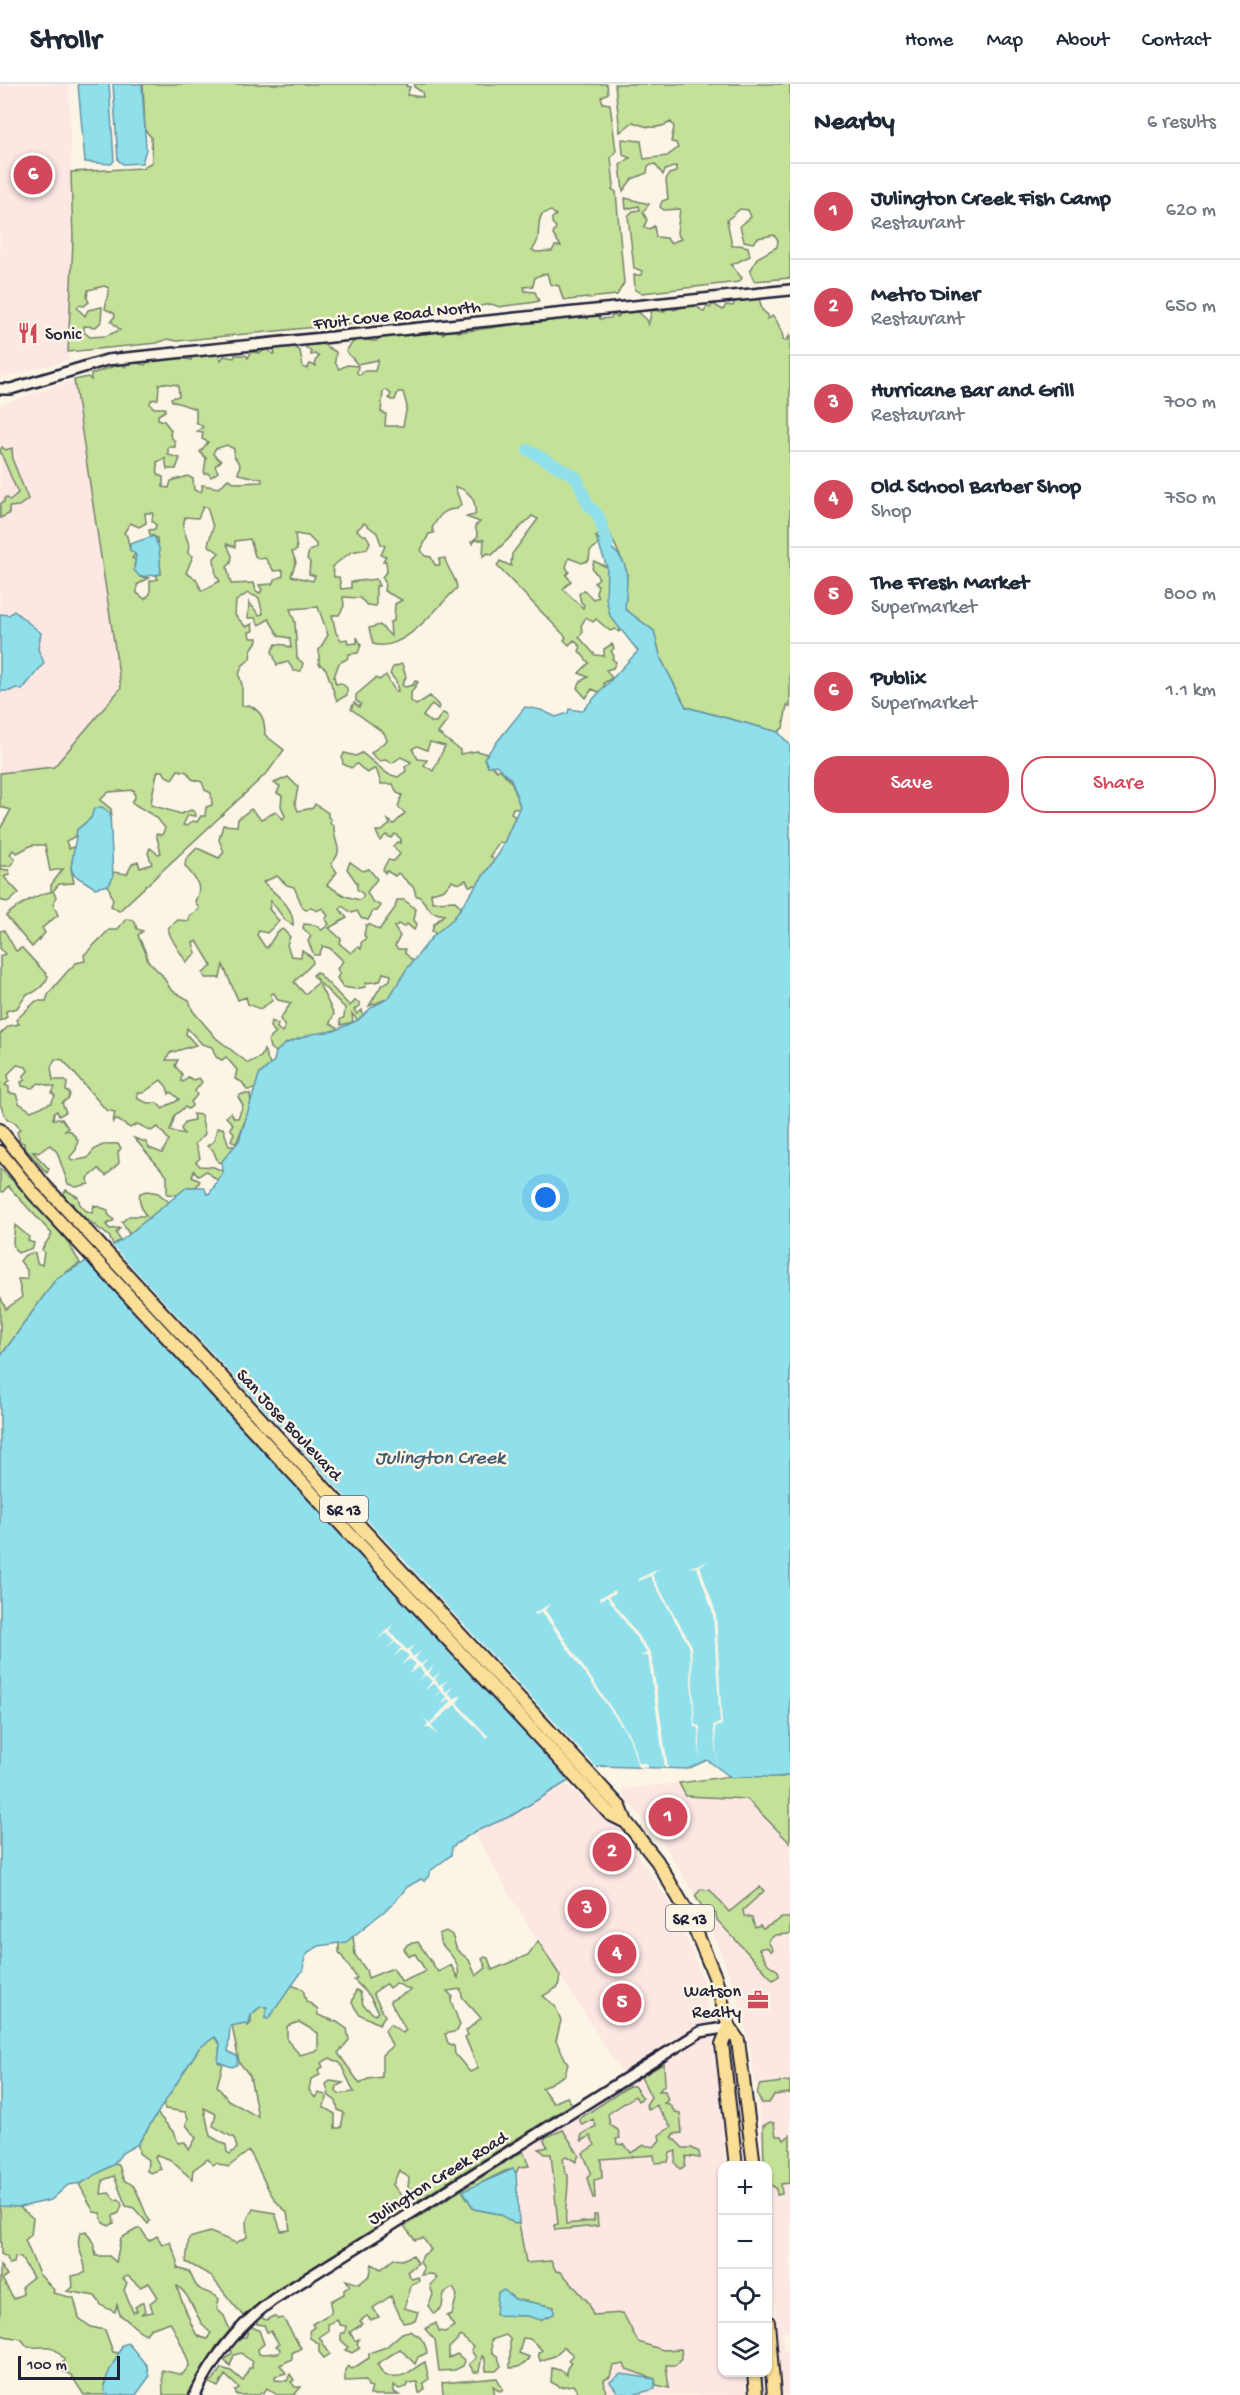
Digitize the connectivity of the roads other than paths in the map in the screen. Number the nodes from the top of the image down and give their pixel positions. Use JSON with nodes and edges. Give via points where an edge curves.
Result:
{"nodes":[{"id":1,"x":790,"y":290,"type":"edge"},
{"id":2,"x":0,"y":389,"type":"edge"},
{"id":3,"x":11,"y":389,"type":"junction"},
{"id":4,"x":0,"y":399,"type":"edge"},
{"id":5,"x":0,"y":1130,"type":"edge"},
{"id":6,"x":0,"y":1152,"type":"edge"},
{"id":7,"x":84,"y":1237,"type":"junction"},
{"id":8,"x":729,"y":2027,"type":"junction"},
{"id":9,"x":750,"y":2120,"type":"junction"},
{"id":10,"x":732,"y":2121,"type":"junction"},
{"id":11,"x":736,"y":2161,"type":"edge"},
{"id":12,"x":754,"y":2161,"type":"edge"},
{"id":13,"x":768,"y":2323,"type":"edge"},
{"id":14,"x":754,"y":2377,"type":"edge"},
{"id":15,"x":195,"y":2395,"type":"edge"},
{"id":16,"x":756,"y":2395,"type":"edge"},
{"id":17,"x":774,"y":2395,"type":"edge"}],
"edges":[{"from":1,"to":3,"type":"street","name":"Fruit Cove Road North","via":[[107,360]]},
{"from":2,"to":3,"type":"street","name":"Fruit Cove Road North"},
{"from":3,"to":4,"type":"street","name":"Fruit Cove Road North"},
{"from":5,"to":7,"type":"main road","name":"San Jose Boulevard","number":"SR 13"},
{"from":6,"to":7,"type":"main road","name":"San Jose Boulevard","number":"SR 13","via":[[34,1194]]},
{"from":7,"to":8,"type":"main road","name":"San Jose Boulevard","number":"SR 13","via":[[596,1790],[621,1807],[626,1822],[657,1861],[690,1917],[716,1977]]},
{"from":8,"to":9,"type":"main road","name":"San Jose Boulevard","number":"SR 13","via":[[738,2040]]},
{"from":8,"to":10,"type":"main road","name":"San Jose Boulevard","number":"SR 13","via":[[722,2044]]},
{"from":8,"to":15,"type":"street","name":"Julington Creek Road","via":[[700,2032],[258,2310],[227,2342]]},
{"from":9,"to":10,"type":"main road"},
{"from":9,"to":12,"type":"main road","name":"San Jose Boulevard","number":"SR 13"},
{"from":10,"to":11,"type":"main road","name":"San Jose Boulevard","number":"SR 13"},
{"from":13,"to":17,"type":"main road"},
{"from":14,"to":16,"type":"main road"}]}
